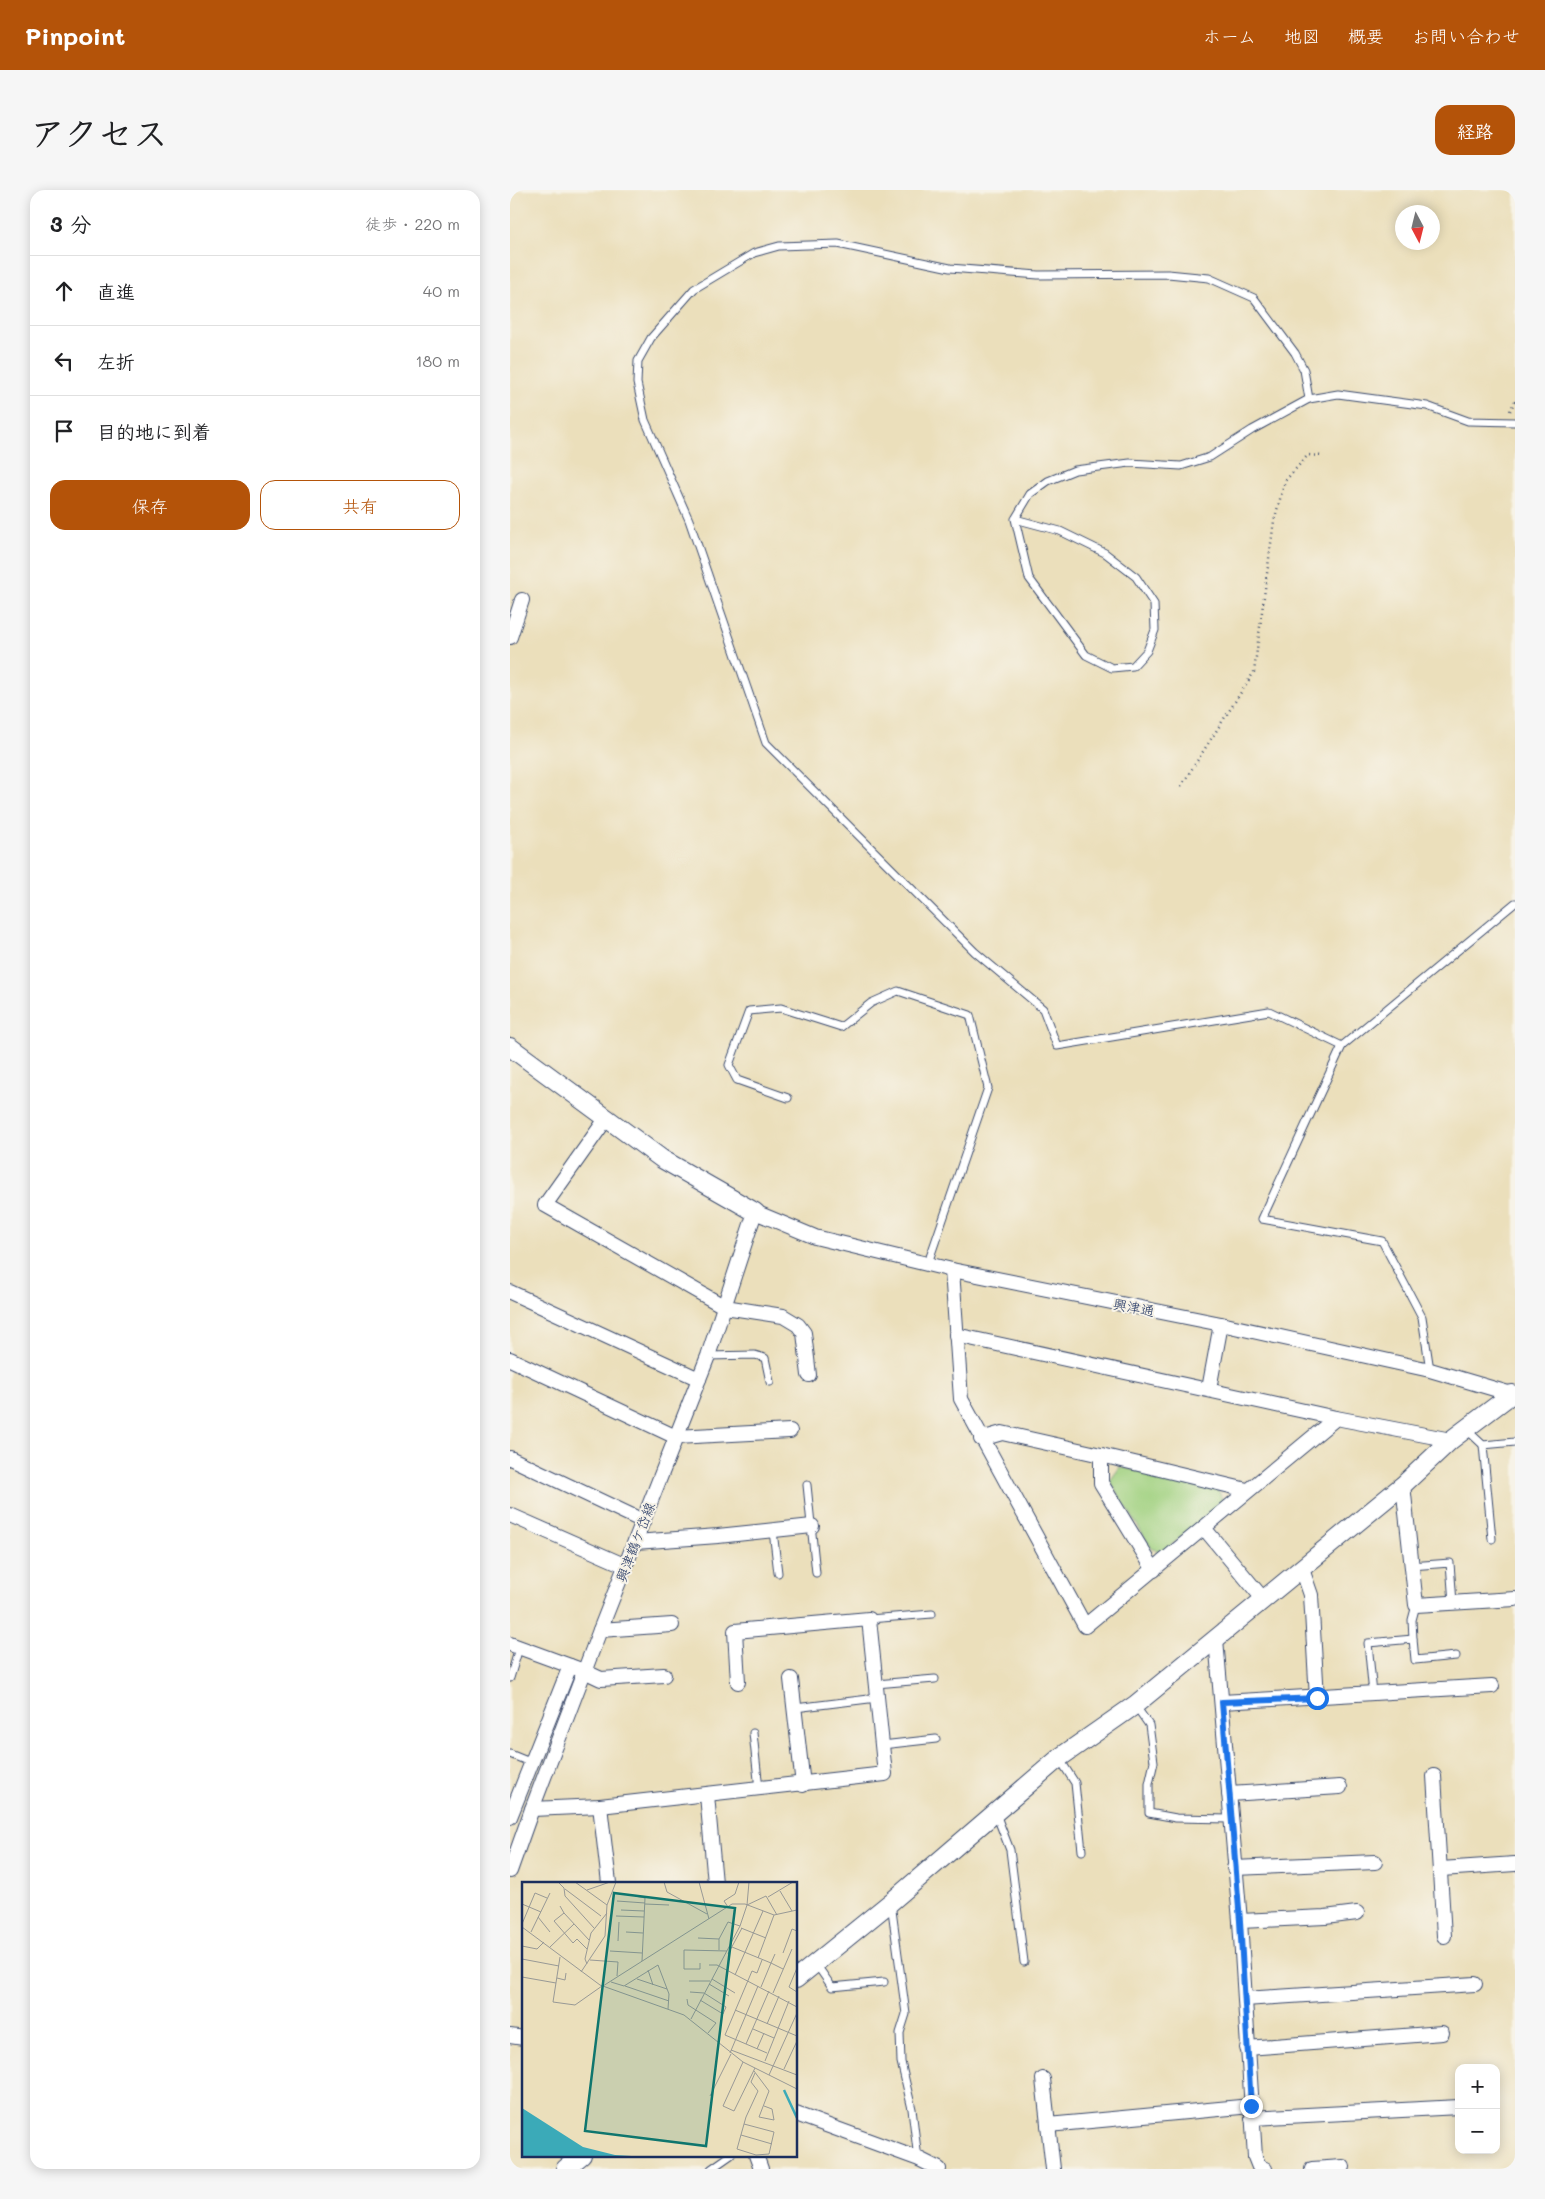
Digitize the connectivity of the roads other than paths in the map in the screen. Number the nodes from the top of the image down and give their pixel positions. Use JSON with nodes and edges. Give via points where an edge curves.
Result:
{"nodes":[{"id":1,"x":1308,"y":399,"type":"junction"},
{"id":2,"x":1515,"y":422,"type":"edge"},
{"id":3,"x":1015,"y":519,"type":"junction"},
{"id":4,"x":522,"y":600,"type":"dead end"},
{"id":5,"x":510,"y":636,"type":"edge"},
{"id":6,"x":1515,"y":903,"type":"edge"},
{"id":7,"x":1342,"y":1046,"type":"junction"},
{"id":8,"x":510,"y":1048,"type":"edge"},
{"id":9,"x":788,"y":1098,"type":"dead end"},
{"id":10,"x":606,"y":1119,"type":"junction"},
{"id":11,"x":755,"y":1212,"type":"junction"},
{"id":12,"x":928,"y":1263,"type":"junction"},
{"id":13,"x":952,"y":1270,"type":"junction"},
{"id":14,"x":510,"y":1292,"type":"edge"},
{"id":15,"x":725,"y":1307,"type":"junction"},
{"id":16,"x":1221,"y":1324,"type":"junction"},
{"id":17,"x":956,"y":1335,"type":"junction"},
{"id":18,"x":708,"y":1356,"type":"junction"},
{"id":19,"x":510,"y":1359,"type":"edge"},
{"id":20,"x":1430,"y":1370,"type":"junction"},
{"id":21,"x":809,"y":1375,"type":"dead end"},
{"id":22,"x":699,"y":1379,"type":"junction"},
{"id":23,"x":770,"y":1382,"type":"dead end"},
{"id":24,"x":1209,"y":1389,"type":"junction"},
{"id":25,"x":1513,"y":1394,"type":"edge"},
{"id":26,"x":1336,"y":1418,"type":"junction"},
{"id":27,"x":1466,"y":1428,"type":"junction"},
{"id":28,"x":790,"y":1431,"type":"dead end"},
{"id":29,"x":676,"y":1437,"type":"junction"},
{"id":30,"x":981,"y":1439,"type":"junction"},
{"id":31,"x":1451,"y":1440,"type":"junction"},
{"id":32,"x":1515,"y":1442,"type":"edge"},
{"id":33,"x":1483,"y":1445,"type":"junction"},
{"id":34,"x":1101,"y":1455,"type":"junction"},
{"id":35,"x":510,"y":1458,"type":"edge"},
{"id":36,"x":806,"y":1485,"type":"dead end"},
{"id":37,"x":1402,"y":1485,"type":"junction"},
{"id":38,"x":1247,"y":1490,"type":"junction"},
{"id":39,"x":510,"y":1515,"type":"edge"},
{"id":40,"x":643,"y":1521,"type":"junction"},
{"id":41,"x":812,"y":1526,"type":"junction"},
{"id":42,"x":1204,"y":1528,"type":"junction"},
{"id":43,"x":773,"y":1531,"type":"junction"},
{"id":44,"x":1492,"y":1539,"type":"dead end"},
{"id":45,"x":635,"y":1542,"type":"junction"},
{"id":46,"x":626,"y":1566,"type":"junction"},
{"id":47,"x":1411,"y":1566,"type":"junction"},
{"id":48,"x":1154,"y":1570,"type":"junction"},
{"id":49,"x":1302,"y":1570,"type":"junction"},
{"id":50,"x":778,"y":1573,"type":"dead end"},
{"id":51,"x":816,"y":1573,"type":"dead end"},
{"id":52,"x":1515,"y":1599,"type":"edge"},
{"id":53,"x":1264,"y":1600,"type":"junction"},
{"id":54,"x":1453,"y":1603,"type":"junction"},
{"id":55,"x":1416,"y":1605,"type":"junction"},
{"id":56,"x":932,"y":1614,"type":"dead end"},
{"id":57,"x":869,"y":1619,"type":"junction"},
{"id":58,"x":672,"y":1625,"type":"dead end"},
{"id":59,"x":600,"y":1630,"type":"junction"},
{"id":60,"x":1216,"y":1639,"type":"junction"},
{"id":61,"x":1413,"y":1639,"type":"junction"},
{"id":62,"x":514,"y":1646,"type":"edge"},
{"id":63,"x":1456,"y":1656,"type":"dead end"},
{"id":64,"x":570,"y":1666,"type":"junction"},
{"id":65,"x":584,"y":1671,"type":"junction"},
{"id":66,"x":664,"y":1675,"type":"dead end"},
{"id":67,"x":510,"y":1678,"type":"edge"},
{"id":68,"x":791,"y":1679,"type":"dead end"},
{"id":69,"x":935,"y":1679,"type":"dead end"},
{"id":70,"x":738,"y":1682,"type":"dead end"},
{"id":71,"x":1492,"y":1686,"type":"dead end"},
{"id":72,"x":876,"y":1691,"type":"junction"},
{"id":73,"x":1373,"y":1694,"type":"junction"},
{"id":74,"x":1317,"y":1698,"type":"junction"},
{"id":75,"x":1222,"y":1702,"type":"junction"},
{"id":76,"x":1135,"y":1705,"type":"junction"},
{"id":77,"x":795,"y":1708,"type":"junction"},
{"id":78,"x":753,"y":1733,"type":"dead end"},
{"id":79,"x":936,"y":1739,"type":"dead end"},
{"id":80,"x":882,"y":1745,"type":"junction"},
{"id":81,"x":510,"y":1754,"type":"edge"},
{"id":82,"x":1059,"y":1758,"type":"junction"},
{"id":83,"x":532,"y":1763,"type":"junction"},
{"id":84,"x":1434,"y":1776,"type":"dead end"},
{"id":85,"x":803,"y":1785,"type":"junction"},
{"id":86,"x":1340,"y":1787,"type":"dead end"},
{"id":87,"x":760,"y":1789,"type":"junction"},
{"id":88,"x":1229,"y":1794,"type":"junction"},
{"id":89,"x":707,"y":1795,"type":"junction"},
{"id":90,"x":600,"y":1806,"type":"junction"},
{"id":91,"x":532,"y":1809,"type":"junction"},
{"id":92,"x":995,"y":1812,"type":"junction"},
{"id":93,"x":510,"y":1817,"type":"edge"},
{"id":94,"x":1230,"y":1819,"type":"junction"},
{"id":95,"x":1082,"y":1850,"type":"dead end"},
{"id":96,"x":1375,"y":1862,"type":"dead end"},
{"id":97,"x":1515,"y":1864,"type":"edge"},
{"id":98,"x":1234,"y":1868,"type":"junction"},
{"id":99,"x":1441,"y":1869,"type":"junction"},
{"id":100,"x":510,"y":1871,"type":"edge"},
{"id":101,"x":608,"y":1882,"type":"edge"},
{"id":102,"x":715,"y":1882,"type":"edge"},
{"id":103,"x":891,"y":1902,"type":"junction"},
{"id":104,"x":1356,"y":1913,"type":"dead end"},
{"id":105,"x":1240,"y":1921,"type":"junction"},
{"id":106,"x":1444,"y":1936,"type":"dead end"},
{"id":107,"x":1024,"y":1962,"type":"dead end"},
{"id":108,"x":816,"y":1964,"type":"junction"},
{"id":109,"x":798,"y":1978,"type":"edge"},
{"id":110,"x":884,"y":1982,"type":"dead end"},
{"id":111,"x":1475,"y":1984,"type":"dead end"},
{"id":112,"x":1245,"y":2000,"type":"junction"},
{"id":113,"x":1442,"y":2033,"type":"dead end"},
{"id":114,"x":1248,"y":2048,"type":"junction"},
{"id":115,"x":1043,"y":2079,"type":"dead end"},
{"id":116,"x":1455,"y":2107,"type":"edge"},
{"id":117,"x":1252,"y":2112,"type":"junction"},
{"id":118,"x":798,"y":2115,"type":"edge"},
{"id":119,"x":1048,"y":2125,"type":"junction"},
{"id":120,"x":581,"y":2156,"type":"edge"},
{"id":121,"x":730,"y":2156,"type":"edge"},
{"id":122,"x":756,"y":2156,"type":"edge"},
{"id":123,"x":918,"y":2159,"type":"junction"},
{"id":124,"x":1343,"y":2166,"type":"dead end"},
{"id":125,"x":567,"y":2168,"type":"edge"},
{"id":126,"x":711,"y":2169,"type":"edge"},
{"id":127,"x":761,"y":2169,"type":"edge"},
{"id":128,"x":939,"y":2169,"type":"edge"},
{"id":129,"x":1053,"y":2169,"type":"edge"},
{"id":130,"x":1265,"y":2169,"type":"edge"},
{"id":131,"x":1312,"y":2169,"type":"edge"}],
"edges":[{"from":1,"to":2,"type":"lane","via":[[1338,394],[1426,406],[1468,421]]},
{"from":1,"to":3,"type":"lane","via":[[1210,457],[1181,466],[1130,463],[1075,470],[1048,481],[1030,494]]},
{"from":1,"to":7,"type":"lane","via":[[1304,370],[1296,354],[1254,298],[1208,278],[1168,274],[1038,275],[950,268],[838,244],[779,246],[754,253],[694,289],[651,338],[638,361],[637,383],[645,420],[689,520],[766,743],[975,952],[1043,1010],[1057,1046],[1269,1011]]},
{"from":3,"to":3,"type":"lane","via":[[1060,531],[1106,553],[1136,577],[1154,604],[1154,630],[1147,651],[1133,666],[1112,668],[1086,655],[1029,578]]},
{"from":4,"to":5,"type":"street"},
{"from":6,"to":7,"type":"lane"},
{"from":7,"to":20,"type":"lane","via":[[1262,1219],[1382,1241],[1422,1317]]},
{"from":8,"to":10,"type":"street"},
{"from":9,"to":12,"type":"lane","via":[[737,1080],[729,1064],[749,1011],[781,1008],[841,1027],[871,1004],[898,991],[970,1015],[988,1088]]},
{"from":10,"to":11,"type":"street","via":[[662,1159]]},
{"from":10,"to":15,"type":"street","via":[[546,1206]]},
{"from":11,"to":12,"type":"street","name":"興津通","via":[[815,1237]]},
{"from":11,"to":15,"type":"street","name":"興津鶴ケ岱線"},
{"from":12,"to":13,"type":"street","name":"興津通"},
{"from":13,"to":16,"type":"street","name":"興津通"},
{"from":13,"to":17,"type":"street"},
{"from":14,"to":22,"type":"street"},
{"from":15,"to":18,"type":"street","name":"興津鶴ケ岱線"},
{"from":15,"to":21,"type":"street","via":[[783,1316],[798,1325],[804,1333]]},
{"from":16,"to":20,"type":"street","name":"興津通"},
{"from":16,"to":24,"type":"street"},
{"from":17,"to":24,"type":"street"},
{"from":17,"to":30,"type":"street","via":[[961,1399]]},
{"from":18,"to":22,"type":"street","name":"興津鶴ケ岱線"},
{"from":18,"to":23,"type":"lane","via":[[755,1355],[765,1358]]},
{"from":19,"to":29,"type":"street"},
{"from":20,"to":25,"type":"street","name":"興津通"},
{"from":22,"to":29,"type":"street","name":"興津鶴ケ岱線"},
{"from":24,"to":26,"type":"street"},
{"from":25,"to":27,"type":"street"},
{"from":26,"to":31,"type":"street"},
{"from":26,"to":38,"type":"street"},
{"from":27,"to":31,"type":"street"},
{"from":27,"to":33,"type":"lane"},
{"from":28,"to":29,"type":"street"},
{"from":29,"to":40,"type":"street","name":"興津鶴ケ岱線"},
{"from":30,"to":34,"type":"street","via":[[1002,1434]]},
{"from":30,"to":48,"type":"street","via":[[1085,1626]]},
{"from":31,"to":37,"type":"street"},
{"from":32,"to":33,"type":"lane"},
{"from":33,"to":44,"type":"lane"},
{"from":34,"to":38,"type":"street"},
{"from":34,"to":48,"type":"street","via":[[1101,1483]]},
{"from":35,"to":40,"type":"street"},
{"from":36,"to":41,"type":"lane"},
{"from":37,"to":47,"type":"street"},
{"from":37,"to":49,"type":"street"},
{"from":38,"to":42,"type":"street"},
{"from":39,"to":46,"type":"street"},
{"from":40,"to":45,"type":"street","name":"興津鶴ケ岱線"},
{"from":41,"to":43,"type":"street"},
{"from":41,"to":51,"type":"lane"},
{"from":42,"to":48,"type":"street"},
{"from":42,"to":53,"type":"street"},
{"from":43,"to":45,"type":"street"},
{"from":43,"to":50,"type":"lane"},
{"from":45,"to":46,"type":"street","name":"興津鶴ケ岱線"},
{"from":46,"to":59,"type":"street","name":"興津鶴ケ岱線"},
{"from":47,"to":54,"type":"lane","via":[[1450,1563]]},
{"from":47,"to":55,"type":"street"},
{"from":49,"to":53,"type":"street"},
{"from":49,"to":74,"type":"street","via":[[1311,1595]]},
{"from":52,"to":54,"type":"street"},
{"from":53,"to":60,"type":"street"},
{"from":54,"to":55,"type":"street"},
{"from":55,"to":61,"type":"lane","via":[[1412,1620]]},
{"from":56,"to":57,"type":"lane"},
{"from":57,"to":70,"type":"street","via":[[735,1631]]},
{"from":57,"to":72,"type":"street"},
{"from":58,"to":59,"type":"street"},
{"from":59,"to":65,"type":"street","name":"興津鶴ケ岱線"},
{"from":60,"to":75,"type":"street"},
{"from":60,"to":76,"type":"street"},
{"from":61,"to":63,"type":"lane","via":[[1415,1660]]},
{"from":61,"to":73,"type":"lane","via":[[1368,1643]]},
{"from":62,"to":64,"type":"street"},
{"from":62,"to":67,"type":"lane"},
{"from":64,"to":65,"type":"street"},
{"from":64,"to":83,"type":"street"},
{"from":65,"to":66,"type":"street","via":[[601,1679]]},
{"from":65,"to":91,"type":"street","name":"興津鶴ケ岱線"},
{"from":68,"to":77,"type":"street"},
{"from":69,"to":72,"type":"lane"},
{"from":71,"to":73,"type":"street"},
{"from":72,"to":77,"type":"lane"},
{"from":72,"to":80,"type":"street"},
{"from":73,"to":74,"type":"street"},
{"from":74,"to":75,"type":"street"},
{"from":75,"to":88,"type":"street"},
{"from":76,"to":82,"type":"street"},
{"from":76,"to":94,"type":"lane","via":[[1149,1725],[1154,1762],[1149,1784],[1149,1812],[1176,1818]]},
{"from":77,"to":85,"type":"street"},
{"from":78,"to":87,"type":"lane"},
{"from":79,"to":80,"type":"lane"},
{"from":80,"to":85,"type":"street","via":[[885,1774]]},
{"from":81,"to":83,"type":"lane"},
{"from":82,"to":92,"type":"street"},
{"from":82,"to":95,"type":"lane","via":[[1075,1783]]},
{"from":83,"to":93,"type":"street"},
{"from":84,"to":99,"type":"street"},
{"from":85,"to":87,"type":"street"},
{"from":86,"to":88,"type":"street"},
{"from":87,"to":89,"type":"street"},
{"from":88,"to":94,"type":"street"},
{"from":89,"to":90,"type":"street"},
{"from":89,"to":102,"type":"street"},
{"from":90,"to":91,"type":"street"},
{"from":90,"to":101,"type":"street"},
{"from":91,"to":100,"type":"street","name":"興津鶴ケ岱線"},
{"from":92,"to":103,"type":"street"},
{"from":92,"to":107,"type":"lane","via":[[1010,1850]]},
{"from":94,"to":98,"type":"street"},
{"from":96,"to":98,"type":"street"},
{"from":97,"to":99,"type":"street"},
{"from":98,"to":105,"type":"street"},
{"from":99,"to":106,"type":"street"},
{"from":103,"to":108,"type":"street"},
{"from":103,"to":123,"type":"lane","via":[[906,2014],[900,2033],[901,2062],[912,2109]]},
{"from":104,"to":105,"type":"street"},
{"from":105,"to":112,"type":"street"},
{"from":108,"to":109,"type":"street"},
{"from":108,"to":110,"type":"lane","via":[[832,1987]]},
{"from":111,"to":112,"type":"street"},
{"from":112,"to":114,"type":"street"},
{"from":113,"to":114,"type":"street"},
{"from":114,"to":117,"type":"street"},
{"from":115,"to":119,"type":"street"},
{"from":116,"to":117,"type":"street"},
{"from":117,"to":119,"type":"street"},
{"from":117,"to":130,"type":"street","via":[[1255,2158]]},
{"from":118,"to":123,"type":"street"},
{"from":119,"to":129,"type":"street"},
{"from":120,"to":125,"type":"street"},
{"from":121,"to":126,"type":"lane"},
{"from":122,"to":127,"type":"street"},
{"from":123,"to":128,"type":"street"},
{"from":124,"to":131,"type":"street"}]}
